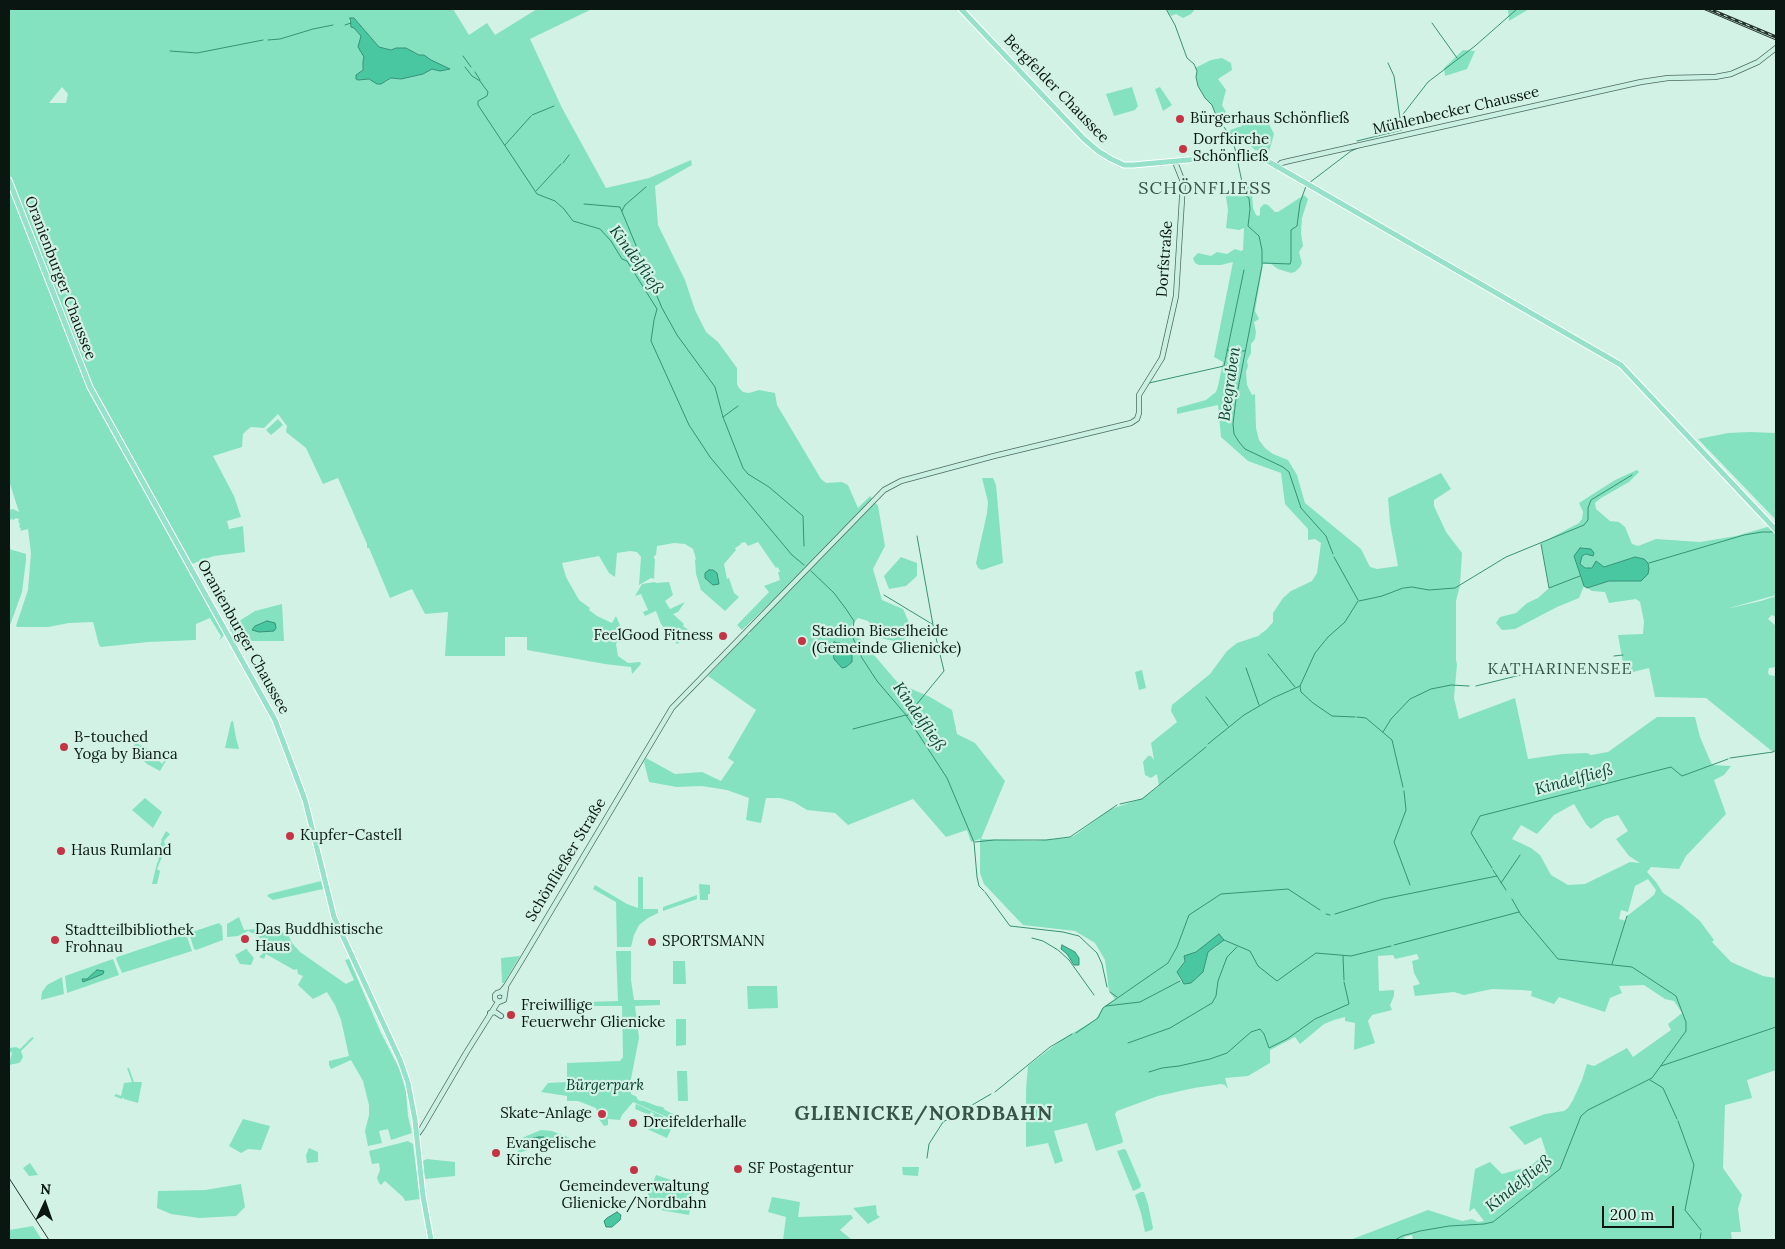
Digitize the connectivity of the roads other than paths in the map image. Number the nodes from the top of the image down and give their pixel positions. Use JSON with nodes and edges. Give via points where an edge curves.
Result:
{"nodes":[{"id":1,"x":961,"y":9,"type":"edge"},
{"id":2,"x":1776,"y":49,"type":"edge"},
{"id":3,"x":1175,"y":162,"type":"junction"},
{"id":4,"x":1277,"y":167,"type":"junction"},
{"id":5,"x":9,"y":180,"type":"edge"},
{"id":6,"x":1056,"y":441,"type":"joint"},
{"id":7,"x":1776,"y":530,"type":"edge"},
{"id":8,"x":503,"y":993,"type":"junction"},
{"id":9,"x":497,"y":1001,"type":"junction"},
{"id":10,"x":490,"y":1012,"type":"junction"},
{"id":11,"x":501,"y":1016,"type":"dead end"},
{"id":12,"x":415,"y":1120,"type":"junction"},
{"id":13,"x":426,"y":1122,"type":"junction"},
{"id":14,"x":417,"y":1135,"type":"junction"},
{"id":15,"x":431,"y":1240,"type":"edge"}],
"edges":[{"from":1,"to":3,"type":"main road","name":"Bergfelder Chaussee","via":[[1103,155],[1126,165]]},
{"from":2,"to":4,"type":"main road","name":"Mühlenbecker Chaussee","via":[[1758,62],[1731,74],[1641,82],[1289,160]]},
{"from":3,"to":4,"type":"main road","name":"Bergfelder Chaussee","via":[[1247,155],[1264,159]]},
{"from":3,"to":6,"type":"main road","name":"Dorfstraße","via":[[1183,181],[1176,296],[1162,358],[1140,395],[1137,419]]},
{"from":4,"to":7,"type":"main road","name":"Bergfelder Chaussee","via":[[1621,365]]},
{"from":5,"to":12,"type":"main road","name":"Oranienburger Chaussee","via":[[90,387],[273,715],[306,804],[334,917],[404,1070]]},
{"from":6,"to":8,"type":"main road","name":"Schönfließer Straße","via":[[891,485],[858,515],[676,703]]},
{"from":8,"to":9,"type":"main road","via":[[496,994]]},
{"from":8,"to":9,"type":"main road","via":[[504,1000]]},
{"from":9,"to":10,"type":"main road"},
{"from":10,"to":11,"type":"main road"},
{"from":10,"to":13,"type":"main road"},
{"from":12,"to":13,"type":"main road","via":[[420,1124]]},
{"from":12,"to":14,"type":"main road","name":"Oranienburger Chaussee"},
{"from":13,"to":14,"type":"main road"},
{"from":14,"to":15,"type":"main road","name":"Oranienburger Chaussee"}]}
